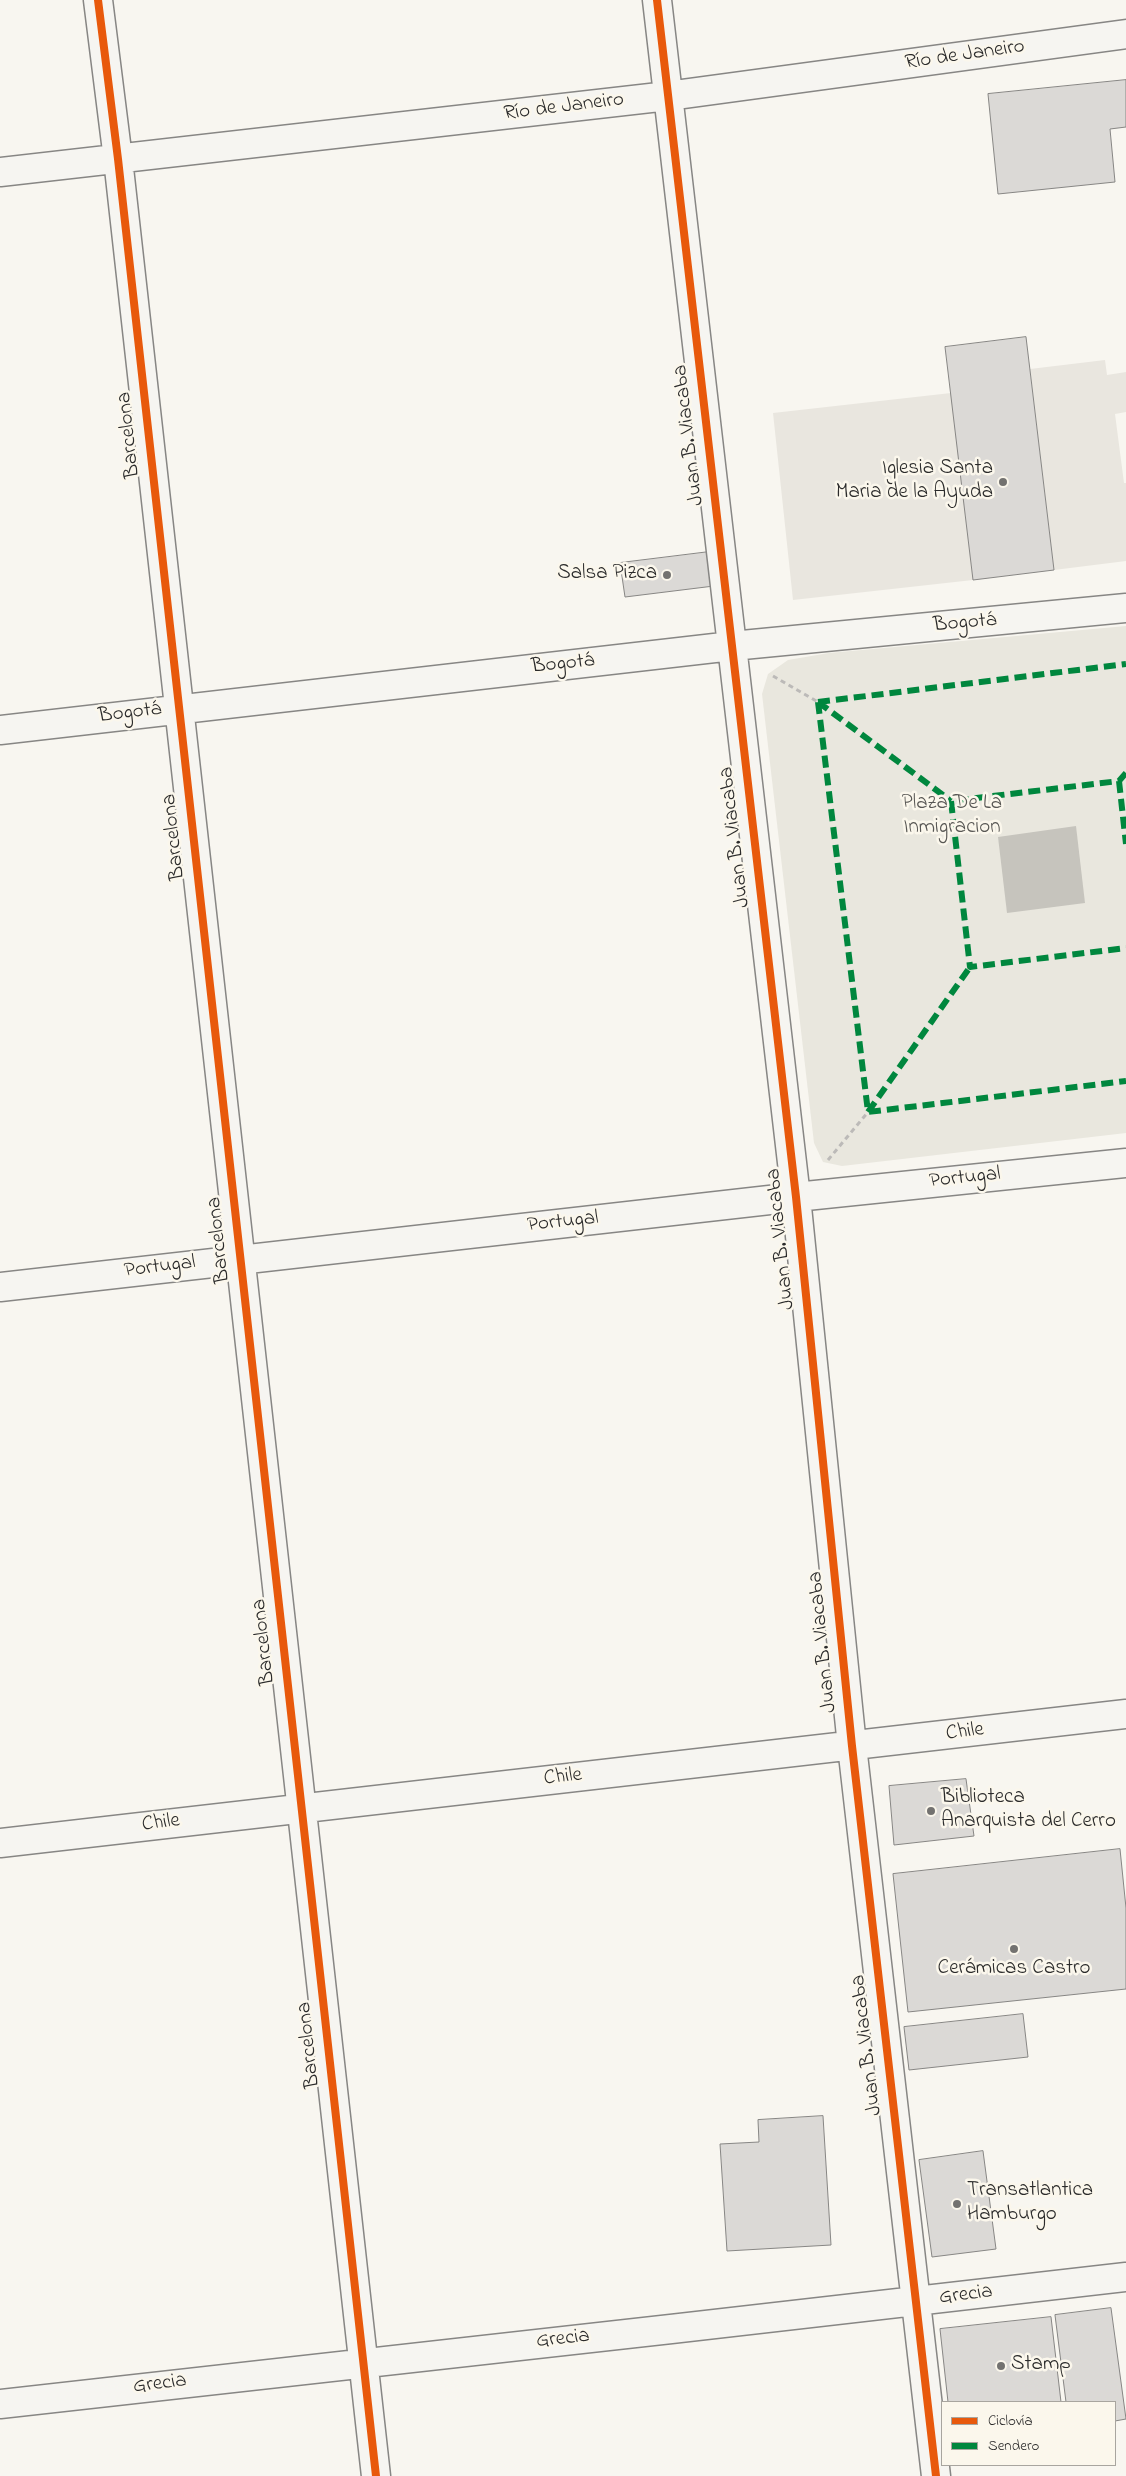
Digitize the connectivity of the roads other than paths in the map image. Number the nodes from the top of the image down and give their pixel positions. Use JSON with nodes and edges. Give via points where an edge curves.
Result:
{"nodes":[{"id":1,"x":98,"y":0,"type":"edge"},
{"id":2,"x":657,"y":0,"type":"edge"},
{"id":3,"x":1126,"y":34,"type":"edge"},
{"id":4,"x":668,"y":96,"type":"junction"},
{"id":5,"x":118,"y":159,"type":"junction"},
{"id":6,"x":0,"y":172,"type":"edge"},
{"id":7,"x":1126,"y":608,"type":"edge"},
{"id":8,"x":732,"y":646,"type":"junction"},
{"id":9,"x":178,"y":708,"type":"junction"},
{"id":10,"x":0,"y":730,"type":"edge"},
{"id":11,"x":1126,"y":1163,"type":"edge"},
{"id":12,"x":796,"y":1197,"type":"junction"},
{"id":13,"x":240,"y":1258,"type":"junction"},
{"id":14,"x":0,"y":1287,"type":"edge"},
{"id":15,"x":1126,"y":1714,"type":"edge"},
{"id":16,"x":852,"y":1746,"type":"junction"},
{"id":17,"x":300,"y":1808,"type":"junction"},
{"id":18,"x":0,"y":1843,"type":"edge"},
{"id":19,"x":1126,"y":2277,"type":"edge"},
{"id":20,"x":916,"y":2302,"type":"junction"},
{"id":21,"x":364,"y":2362,"type":"junction"},
{"id":22,"x":0,"y":2404,"type":"edge"},
{"id":23,"x":376,"y":2476,"type":"edge"},
{"id":24,"x":936,"y":2476,"type":"edge"}],
"edges":[{"from":1,"to":5,"type":"street","name":"Barcelona"},
{"from":2,"to":4,"type":"street","name":"Juan B. Viacaba"},
{"from":3,"to":4,"type":"street","name":"Río de Janeiro"},
{"from":4,"to":5,"type":"street","name":"Río de Janeiro"},
{"from":4,"to":8,"type":"street","name":"Juan B. Viacaba"},
{"from":5,"to":6,"type":"street","name":"Río de Janeiro"},
{"from":5,"to":9,"type":"street","name":"Barcelona"},
{"from":7,"to":8,"type":"street","name":"Bogotá"},
{"from":8,"to":9,"type":"street","name":"Bogotá"},
{"from":8,"to":12,"type":"street","name":"Juan B. Viacaba"},
{"from":9,"to":10,"type":"street","name":"Bogotá"},
{"from":9,"to":13,"type":"street","name":"Barcelona"},
{"from":11,"to":12,"type":"street","name":"Portugal"},
{"from":12,"to":13,"type":"street","name":"Portugal"},
{"from":12,"to":16,"type":"street","name":"Juan B. Viacaba"},
{"from":13,"to":14,"type":"street","name":"Portugal"},
{"from":13,"to":17,"type":"street","name":"Barcelona"},
{"from":15,"to":16,"type":"street","name":"Chile"},
{"from":16,"to":17,"type":"street","name":"Chile"},
{"from":16,"to":20,"type":"street","name":"Juan B. Viacaba"},
{"from":17,"to":18,"type":"street","name":"Chile"},
{"from":17,"to":21,"type":"street","name":"Barcelona"},
{"from":19,"to":20,"type":"street","name":"Grecia"},
{"from":20,"to":21,"type":"street","name":"Grecia"},
{"from":20,"to":24,"type":"street","name":"Juan B. Viacaba"},
{"from":21,"to":22,"type":"street","name":"Grecia"},
{"from":21,"to":23,"type":"street","name":"Barcelona"}]}
